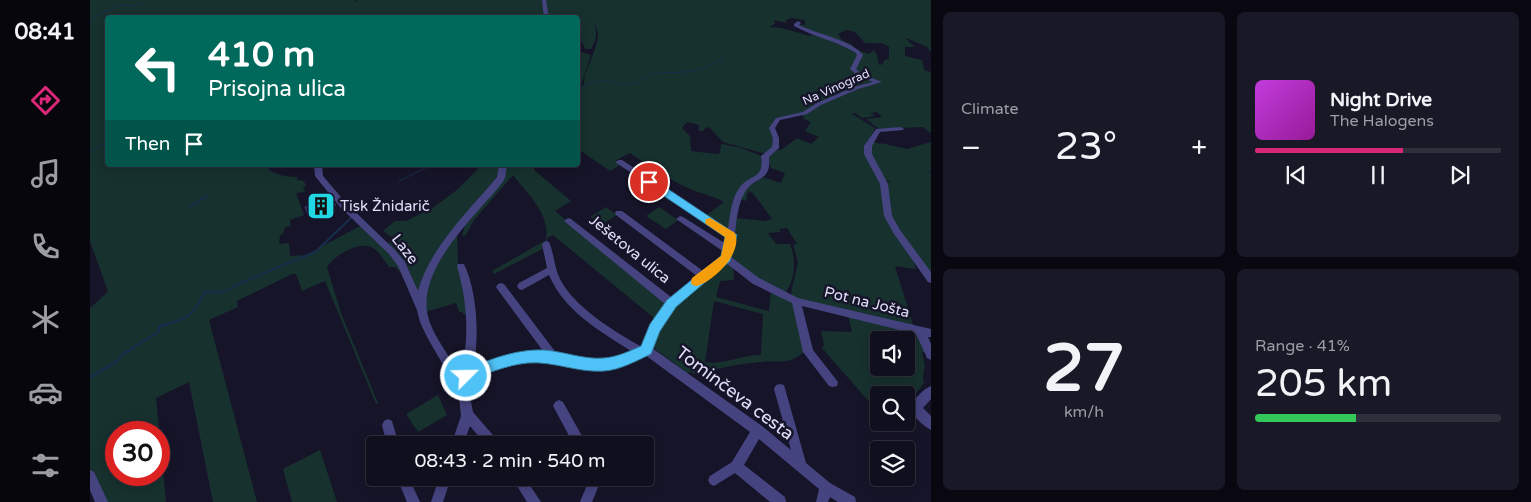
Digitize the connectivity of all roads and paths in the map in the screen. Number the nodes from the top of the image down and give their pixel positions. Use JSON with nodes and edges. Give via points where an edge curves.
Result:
{"nodes":[{"id":1,"x":544,"y":0,"type":"edge"},
{"id":2,"x":546,"y":15,"type":"edge"},
{"id":3,"x":798,"y":23,"type":"dead end"},
{"id":4,"x":901,"y":129,"type":"dead end"},
{"id":5,"x":619,"y":162,"type":"dead end"},
{"id":6,"x":320,"y":167,"type":"edge"},
{"id":7,"x":503,"y":167,"type":"edge"},
{"id":8,"x":618,"y":213,"type":"dead end"},
{"id":9,"x":680,"y":219,"type":"dead end"},
{"id":10,"x":568,"y":221,"type":"dead end"},
{"id":11,"x":731,"y":235,"type":"junction"},
{"id":12,"x":546,"y":244,"type":"dead end"},
{"id":13,"x":727,"y":254,"type":"junction"},
{"id":14,"x":461,"y":266,"type":"dead end"},
{"id":15,"x":552,"y":269,"type":"junction"},
{"id":16,"x":703,"y":276,"type":"junction"},
{"id":17,"x":931,"y":279,"type":"edge"},
{"id":18,"x":522,"y":286,"type":"dead end"},
{"id":19,"x":501,"y":287,"type":"dead end"},
{"id":20,"x":796,"y":301,"type":"junction"},
{"id":21,"x":671,"y":303,"type":"junction"},
{"id":22,"x":420,"y":307,"type":"junction"},
{"id":23,"x":926,"y":332,"type":"edge"},
{"id":24,"x":644,"y":351,"type":"junction"},
{"id":25,"x":931,"y":355,"type":"edge"},
{"id":26,"x":553,"y":357,"type":"junction"},
{"id":27,"x":461,"y":378,"type":"junction"},
{"id":28,"x":833,"y":382,"type":"dead end"},
{"id":29,"x":780,"y":389,"type":"dead end"},
{"id":30,"x":931,"y":391,"type":"edge"},
{"id":31,"x":559,"y":406,"type":"dead end"},
{"id":32,"x":467,"y":414,"type":"junction"},
{"id":33,"x":931,"y":424,"type":"edge"},
{"id":34,"x":388,"y":425,"type":"dead end"},
{"id":35,"x":758,"y":430,"type":"junction"},
{"id":36,"x":391,"y":436,"type":"edge"},
{"id":37,"x":460,"y":436,"type":"edge"},
{"id":38,"x":486,"y":436,"type":"edge"},
{"id":39,"x":576,"y":436,"type":"edge"},
{"id":40,"x":801,"y":465,"type":"junction"},
{"id":41,"x":736,"y":466,"type":"junction"},
{"id":42,"x":90,"y":476,"type":"edge"},
{"id":43,"x":714,"y":480,"type":"dead end"},
{"id":44,"x":407,"y":486,"type":"edge"},
{"id":45,"x":442,"y":486,"type":"edge"},
{"id":46,"x":524,"y":486,"type":"edge"},
{"id":47,"x":593,"y":486,"type":"edge"},
{"id":48,"x":826,"y":487,"type":"junction"},
{"id":49,"x":102,"y":502,"type":"edge"},
{"id":50,"x":414,"y":502,"type":"edge"},
{"id":51,"x":437,"y":502,"type":"edge"},
{"id":52,"x":535,"y":502,"type":"edge"},
{"id":53,"x":586,"y":502,"type":"edge"},
{"id":54,"x":780,"y":502,"type":"edge"},
{"id":55,"x":822,"y":502,"type":"edge"},
{"id":56,"x":850,"y":502,"type":"edge"}],
"edges":[{"from":1,"to":2,"type":"street"},
{"from":3,"to":11,"type":"street","name":"Na Vinograd","via":[[796,25],[807,32],[838,41],[858,52],[860,55],[853,69],[860,76],[879,82],[856,88],[805,113],[776,120],[772,128],[775,148],[765,156],[764,172],[742,189]]},
{"from":4,"to":17,"type":"street","via":[[878,130],[868,146],[868,157],[884,184],[888,216]]},
{"from":5,"to":11,"type":"street"},
{"from":6,"to":22,"type":"street","name":"Laze","via":[[319,176],[343,205],[402,264]]},
{"from":7,"to":22,"type":"street","via":[[501,178],[440,255],[423,289]]},
{"from":8,"to":16,"type":"street","name":"Ješetova ulica"},
{"from":9,"to":13,"type":"street","name":"Pot na Jošta"},
{"from":10,"to":21,"type":"street","name":"Ješetova ulica"},
{"from":11,"to":13,"type":"street","name":"Na Vinograd"},
{"from":12,"to":15,"type":"street","name":"Tominčeva cesta"},
{"from":13,"to":16,"type":"street","name":"Ješetova ulica"},
{"from":13,"to":20,"type":"street","name":"Pot na Jošta","via":[[756,281]]},
{"from":14,"to":27,"type":"street","via":[[472,347]]},
{"from":15,"to":18,"type":"street"},
{"from":15,"to":24,"type":"street","name":"Tominčeva cesta","via":[[558,285],[577,306],[604,329]]},
{"from":16,"to":21,"type":"street","name":"Ješetova ulica"},
{"from":19,"to":26,"type":"street"},
{"from":20,"to":23,"type":"street","name":"Pot na Jošta"},
{"from":20,"to":28,"type":"street","via":[[808,352]]},
{"from":21,"to":24,"type":"street","name":"Ješetova ulica","via":[[654,328]]},
{"from":22,"to":27,"type":"street","name":"Laze","via":[[440,352]]},
{"from":23,"to":25,"type":"street"},
{"from":24,"to":26,"type":"street","via":[[605,364]]},
{"from":24,"to":35,"type":"street","name":"Tominčeva cesta"},
{"from":26,"to":27,"type":"street","via":[[535,356],[501,362]]},
{"from":27,"to":32,"type":"street","name":"Laze"},
{"from":29,"to":40,"type":"street","name":"Tominčeva cesta"},
{"from":30,"to":33,"type":"street","via":[[915,408]]},
{"from":31,"to":39,"type":"street"},
{"from":32,"to":37,"type":"street"},
{"from":32,"to":38,"type":"street"},
{"from":34,"to":36,"type":"street"},
{"from":35,"to":40,"type":"street","name":"Tominčeva cesta"},
{"from":35,"to":41,"type":"street"},
{"from":40,"to":48,"type":"street","name":"Tominčeva cesta"},
{"from":41,"to":43,"type":"street"},
{"from":41,"to":54,"type":"street"},
{"from":42,"to":49,"type":"street"},
{"from":44,"to":50,"type":"street"},
{"from":45,"to":51,"type":"street"},
{"from":46,"to":52,"type":"street"},
{"from":47,"to":53,"type":"street"},
{"from":48,"to":55,"type":"street"},
{"from":48,"to":56,"type":"street","name":"Tominčeva cesta"}]}
